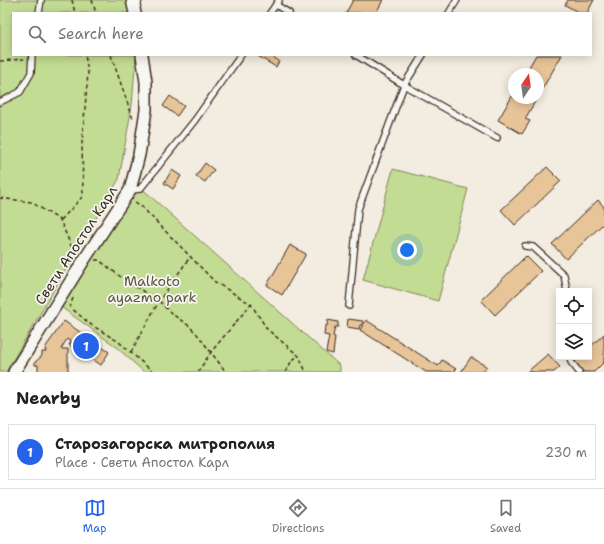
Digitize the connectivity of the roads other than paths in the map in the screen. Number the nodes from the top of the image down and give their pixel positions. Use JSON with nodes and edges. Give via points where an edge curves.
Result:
{"nodes":[{"id":1,"x":41,"y":0,"type":"edge"},
{"id":2,"x":132,"y":0,"type":"edge"},
{"id":3,"x":136,"y":0,"type":"edge"},
{"id":4,"x":139,"y":0,"type":"edge"},
{"id":5,"x":457,"y":0,"type":"edge"},
{"id":6,"x":278,"y":2,"type":"edge"},
{"id":7,"x":39,"y":12,"type":"edge"},
{"id":8,"x":135,"y":12,"type":"edge"},
{"id":9,"x":135,"y":12,"type":"edge"},
{"id":10,"x":135,"y":12,"type":"edge"},
{"id":11,"x":271,"y":12,"type":"edge"},
{"id":12,"x":288,"y":12,"type":"edge"},
{"id":13,"x":450,"y":12,"type":"edge"},
{"id":14,"x":31,"y":56,"type":"edge"},
{"id":15,"x":142,"y":56,"type":"edge"},
{"id":16,"x":240,"y":56,"type":"edge"},
{"id":17,"x":358,"y":56,"type":"edge"},
{"id":18,"x":422,"y":56,"type":"edge"},
{"id":19,"x":404,"y":85,"type":"junction"},
{"id":20,"x":0,"y":102,"type":"edge"},
{"id":21,"x":497,"y":138,"type":"dead end"},
{"id":22,"x":128,"y":194,"type":"junction"},
{"id":23,"x":525,"y":246,"type":"dead end"},
{"id":24,"x":566,"y":288,"type":"edge"},
{"id":25,"x":349,"y":306,"type":"dead end"},
{"id":26,"x":571,"y":360,"type":"edge"},
{"id":27,"x":14,"y":372,"type":"edge"},
{"id":28,"x":579,"y":372,"type":"edge"}],
"edges":[{"from":1,"to":7,"type":"lane"},
{"from":2,"to":8,"type":"street"},
{"from":3,"to":9,"type":"lane"},
{"from":4,"to":10,"type":"lane"},
{"from":5,"to":13,"type":"lane"},
{"from":6,"to":11,"type":"lane"},
{"from":6,"to":12,"type":"lane"},
{"from":14,"to":20,"type":"lane","via":[[31,73],[20,92]]},
{"from":15,"to":22,"type":"street","name":"Свети Апостол Карл","via":[[146,110],[139,155]]},
{"from":16,"to":22,"type":"lane","via":[[140,189]]},
{"from":17,"to":19,"type":"lane"},
{"from":18,"to":19,"type":"lane"},
{"from":19,"to":21,"type":"lane"},
{"from":19,"to":25,"type":"lane","via":[[358,209]]},
{"from":22,"to":27,"type":"street","name":"Свети Апостол Карл"},
{"from":23,"to":24,"type":"lane","via":[[533,247],[564,275]]},
{"from":26,"to":28,"type":"lane"}]}
